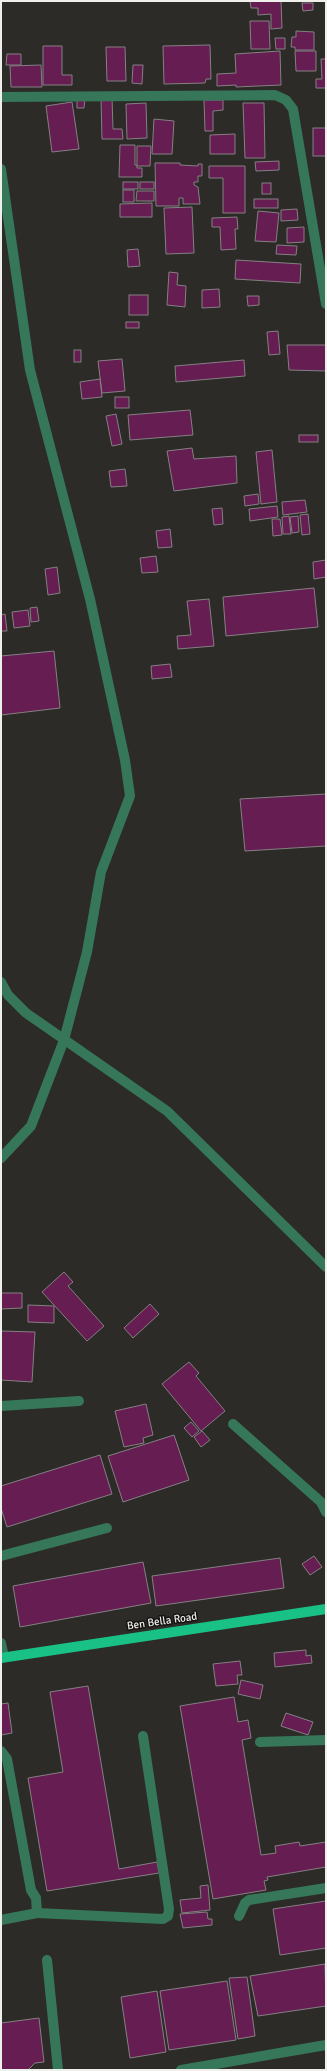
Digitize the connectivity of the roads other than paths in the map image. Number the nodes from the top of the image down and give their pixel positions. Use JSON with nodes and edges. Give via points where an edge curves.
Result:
{"nodes":[{"id":1,"x":1,"y":98,"type":"edge"},
{"id":2,"x":1,"y":169,"type":"edge"},
{"id":3,"x":326,"y":304,"type":"edge"},
{"id":4,"x":1,"y":982,"type":"edge"},
{"id":5,"x":64,"y":1040,"type":"junction"},
{"id":6,"x":1,"y":1158,"type":"edge"},
{"id":7,"x":326,"y":1267,"type":"edge"},
{"id":8,"x":79,"y":1402,"type":"dead end"},
{"id":9,"x":1,"y":1406,"type":"edge"},
{"id":10,"x":233,"y":1424,"type":"dead end"},
{"id":11,"x":326,"y":1512,"type":"edge"},
{"id":12,"x":108,"y":1528,"type":"dead end"},
{"id":13,"x":1,"y":1556,"type":"edge"},
{"id":14,"x":326,"y":1609,"type":"edge"},
{"id":15,"x":1,"y":1643,"type":"edge"},
{"id":16,"x":2,"y":1657,"type":"edge"},
{"id":17,"x":143,"y":1736,"type":"dead end"},
{"id":18,"x":326,"y":1740,"type":"edge"},
{"id":19,"x":260,"y":1742,"type":"dead end"},
{"id":20,"x":1,"y":1751,"type":"edge"},
{"id":21,"x":326,"y":1888,"type":"edge"},
{"id":22,"x":37,"y":1913,"type":"junction"},
{"id":23,"x":239,"y":1916,"type":"dead end"},
{"id":24,"x":1,"y":1920,"type":"edge"},
{"id":25,"x":47,"y":1960,"type":"dead end"},
{"id":26,"x":326,"y":2045,"type":"edge"},
{"id":27,"x":58,"y":2070,"type":"edge"},
{"id":28,"x":181,"y":2070,"type":"edge"}],
"edges":[{"from":1,"to":3,"type":"street","via":[[275,95],[286,100],[293,109]]},
{"from":2,"to":5,"type":"street","via":[[30,370],[90,599],[125,760],[130,796],[101,872],[87,952]]},
{"from":4,"to":5,"type":"street","via":[[8,995],[26,1013]]},
{"from":5,"to":6,"type":"street","via":[[32,1126]]},
{"from":5,"to":7,"type":"street","via":[[167,1111]]},
{"from":8,"to":9,"type":"street"},
{"from":10,"to":11,"type":"street","via":[[321,1502]]},
{"from":12,"to":13,"type":"street"},
{"from":14,"to":16,"type":"main road","name":"Ben Bella Road"},
{"from":15,"to":16,"type":"street"},
{"from":17,"to":22,"type":"street","via":[[170,1913],[163,1919]]},
{"from":18,"to":19,"type":"street"},
{"from":20,"to":22,"type":"street","via":[[7,1759]]},
{"from":21,"to":23,"type":"street","via":[[249,1900]]},
{"from":22,"to":24,"type":"street"},
{"from":25,"to":27,"type":"street"},
{"from":26,"to":28,"type":"street"}]}
